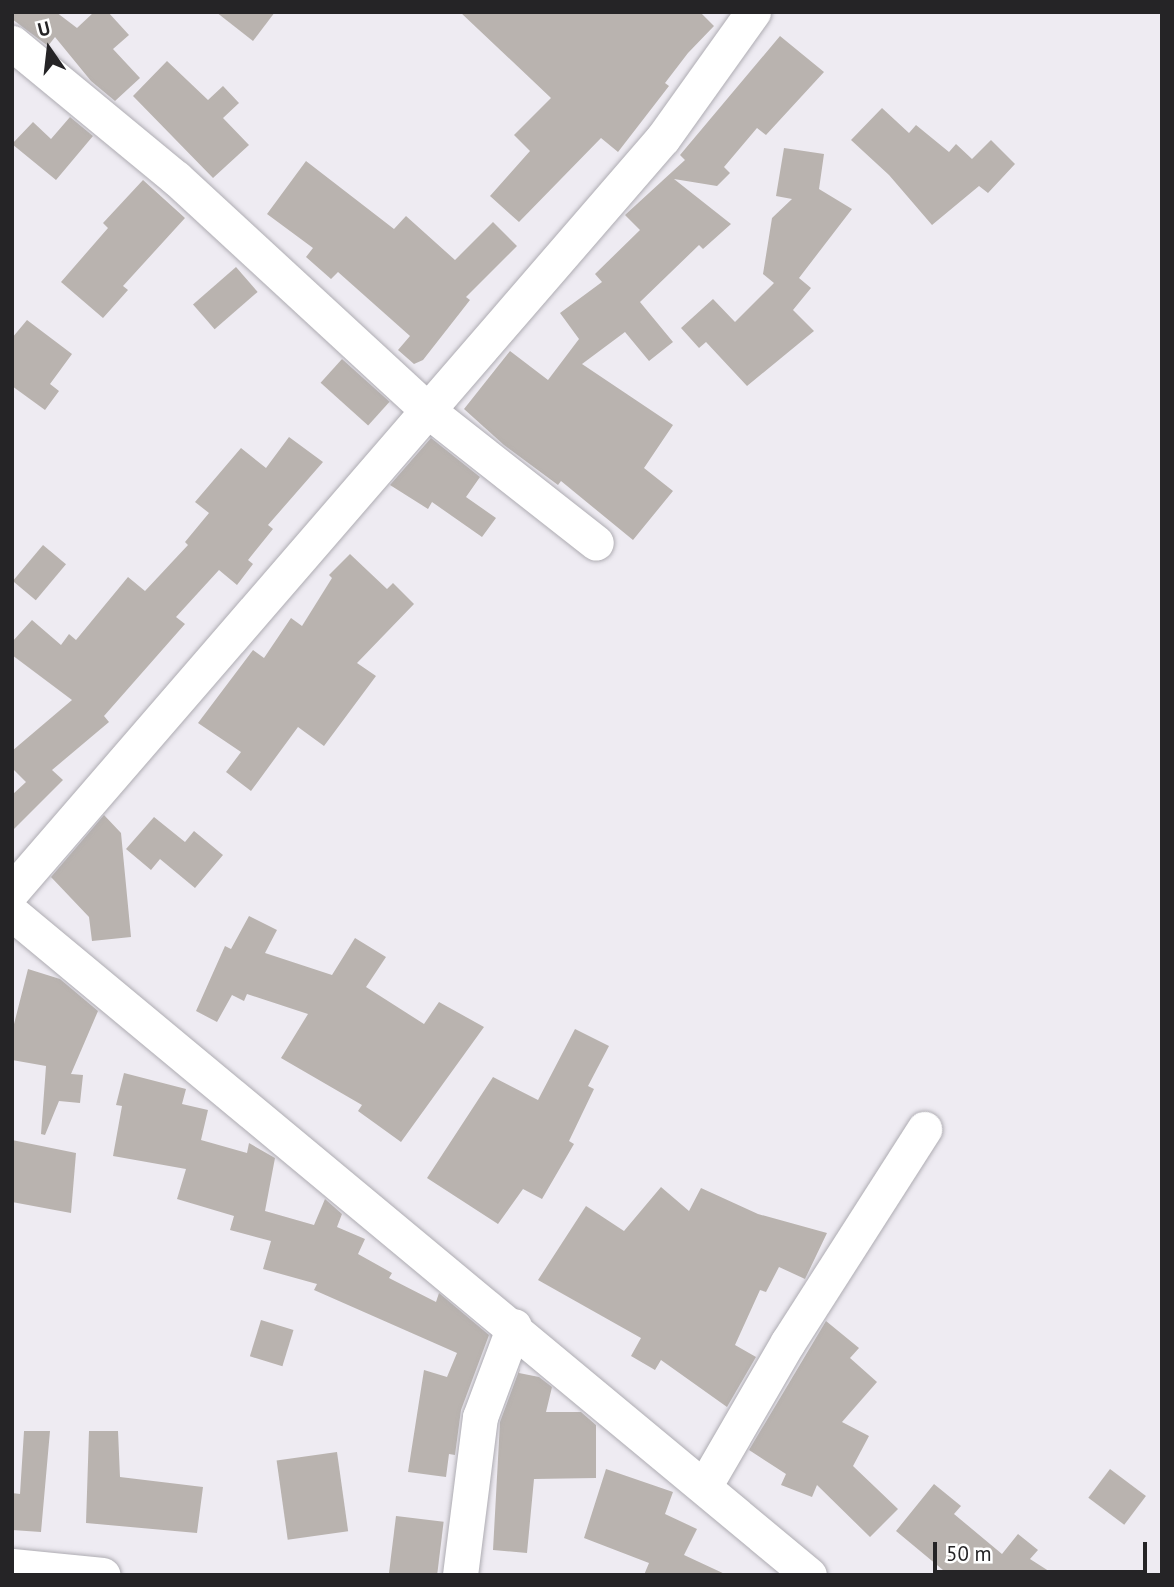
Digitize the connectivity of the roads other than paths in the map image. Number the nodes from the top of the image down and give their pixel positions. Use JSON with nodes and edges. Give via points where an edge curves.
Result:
{"nodes":[{"id":1,"x":753,"y":12,"type":"edge"},
{"id":2,"x":12,"y":43,"type":"edge"},
{"id":3,"x":426,"y":409,"type":"junction"},
{"id":4,"x":596,"y":543,"type":"dead end"},
{"id":5,"x":12,"y":891,"type":"edge"},
{"id":6,"x":12,"y":913,"type":"edge"},
{"id":7,"x":924,"y":1129,"type":"dead end"},
{"id":8,"x":513,"y":1326,"type":"junction"},
{"id":9,"x":705,"y":1485,"type":"junction"},
{"id":10,"x":12,"y":1566,"type":"edge"},
{"id":11,"x":103,"y":1575,"type":"edge"},
{"id":12,"x":460,"y":1575,"type":"edge"},
{"id":13,"x":809,"y":1575,"type":"edge"}],
"edges":[{"from":1,"to":3,"type":"street","via":[[663,138],[535,290]]},
{"from":2,"to":3,"type":"street","via":[[176,177]]},
{"from":3,"to":4,"type":"street"},
{"from":3,"to":5,"type":"street"},
{"from":6,"to":8,"type":"street"},
{"from":7,"to":9,"type":"street","via":[[788,1342]]},
{"from":8,"to":9,"type":"street"},
{"from":8,"to":12,"type":"street","via":[[480,1417]]},
{"from":9,"to":13,"type":"street"},
{"from":10,"to":11,"type":"street"}]}
